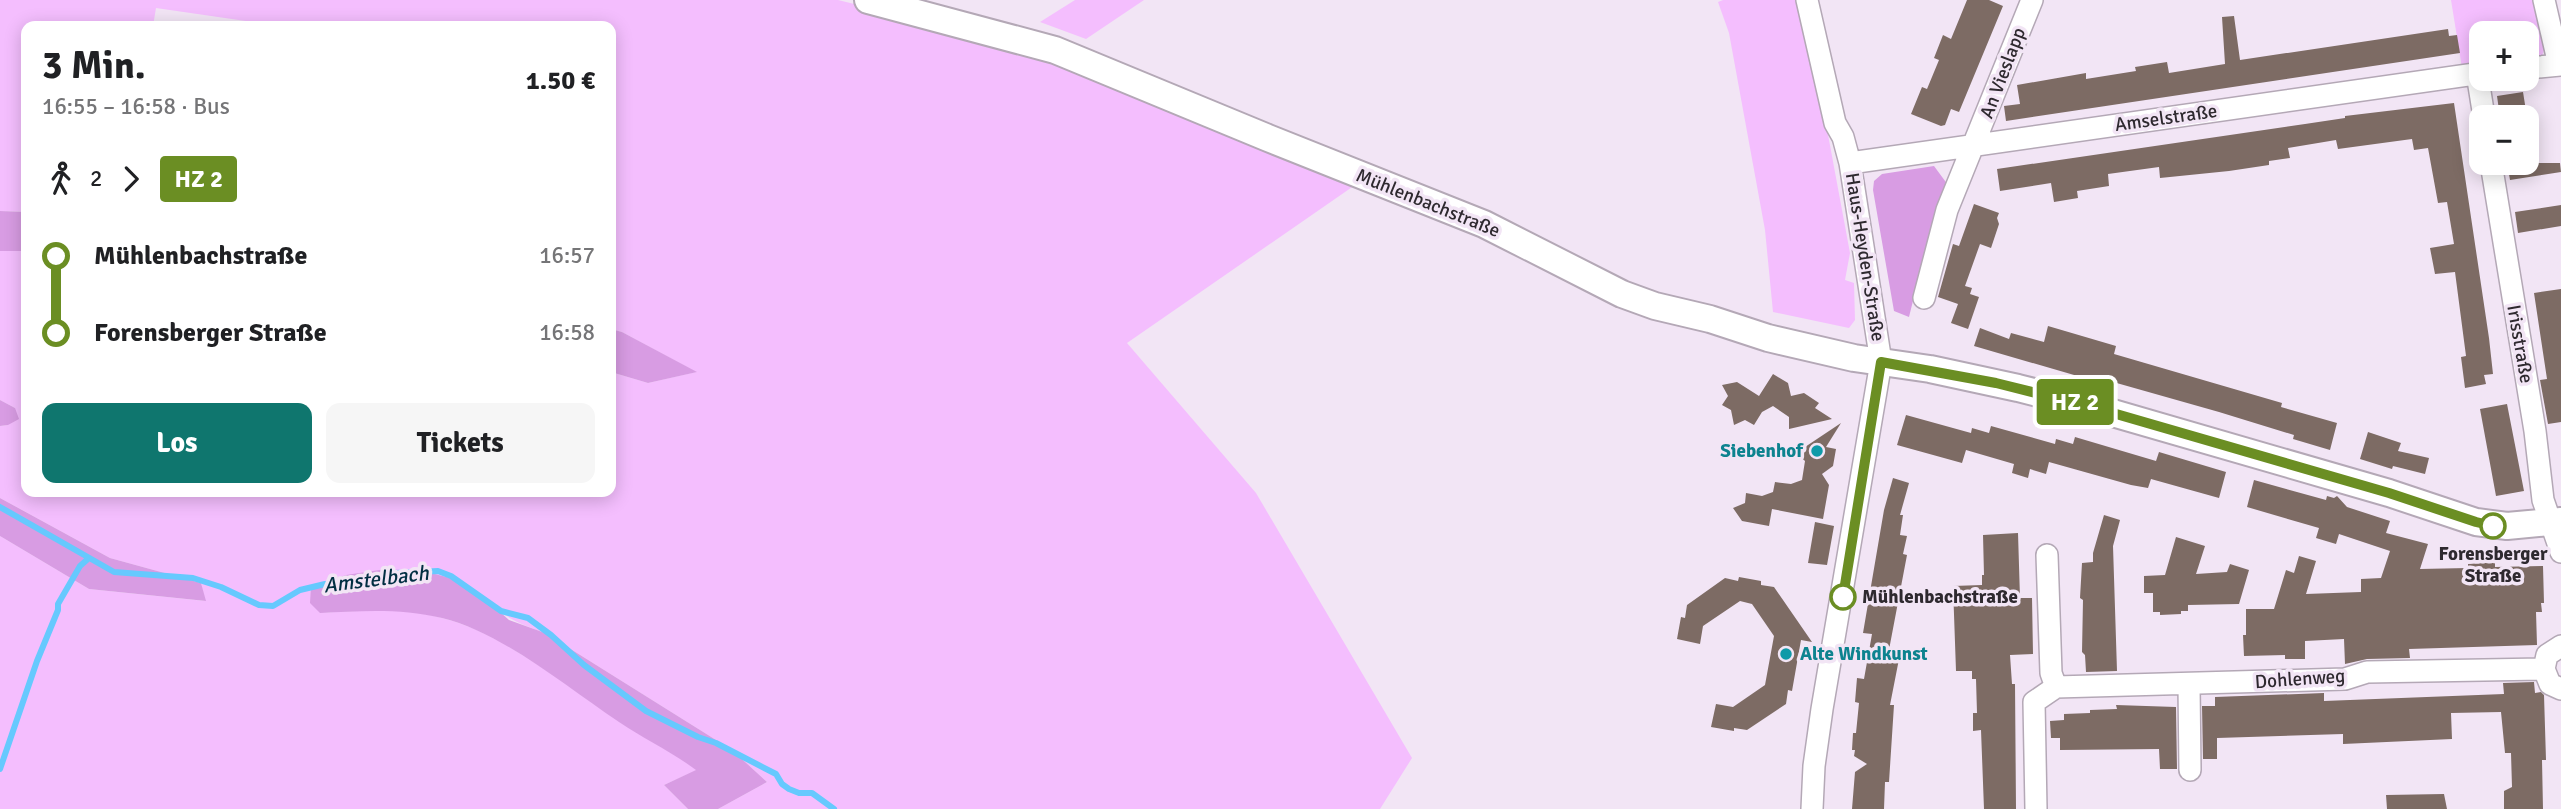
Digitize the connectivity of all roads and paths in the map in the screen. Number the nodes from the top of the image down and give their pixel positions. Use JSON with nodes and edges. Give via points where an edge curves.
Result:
{"nodes":[{"id":1,"x":868,"y":0,"type":"edge"},
{"id":2,"x":1807,"y":0,"type":"edge"},
{"id":3,"x":2032,"y":0,"type":"edge"},
{"id":4,"x":2544,"y":0,"type":"edge"},
{"id":5,"x":2560,"y":65,"type":"edge"},
{"id":6,"x":2539,"y":67,"type":"edge"},
{"id":7,"x":2469,"y":74,"type":"edge"},
{"id":8,"x":1974,"y":147,"type":"junction"},
{"id":9,"x":1850,"y":163,"type":"junction"},
{"id":10,"x":2493,"y":175,"type":"edge"},
{"id":11,"x":1924,"y":298,"type":"dead end"},
{"id":12,"x":1881,"y":362,"type":"junction"},
{"id":13,"x":2557,"y":522,"type":"edge"},
{"id":14,"x":2561,"y":552,"type":"edge"},
{"id":15,"x":2048,"y":555,"type":"dead end"},
{"id":16,"x":2561,"y":646,"type":"edge"},
{"id":17,"x":2543,"y":669,"type":"junction"},
{"id":18,"x":2189,"y":685,"type":"junction"},
{"id":19,"x":2056,"y":687,"type":"junction"},
{"id":20,"x":2561,"y":689,"type":"edge"},
{"id":21,"x":2190,"y":770,"type":"dead end"},
{"id":22,"x":1812,"y":809,"type":"edge"},
{"id":23,"x":2036,"y":809,"type":"edge"}],
"edges":[{"from":1,"to":12,"type":"street","name":"Mühlenbachstraße","via":[[1055,50],[1483,224],[1622,294],[1768,338]]},
{"from":2,"to":9,"type":"street","name":"Haus-Heyden-Straße","via":[[1835,123]]},
{"from":3,"to":8,"type":"street","name":"An Vieslapp"},
{"from":4,"to":5,"type":"street"},
{"from":5,"to":6,"type":"street"},
{"from":7,"to":8,"type":"street","name":"Amselstraße"},
{"from":8,"to":9,"type":"street","name":"Amselstraße"},
{"from":8,"to":11,"type":"street","name":"An Vieslapp","via":[[1947,210]]},
{"from":9,"to":12,"type":"street","name":"Haus-Heyden-Straße"},
{"from":10,"to":13,"type":"street","name":"Irisstraße","via":[[2543,500]]},
{"from":12,"to":13,"type":"street","name":"Mühlenbachstraße","via":[[2092,407],[2476,522],[2507,526]]},
{"from":12,"to":22,"type":"street","name":"Haus-Heyden-Straße","via":[[1822,709]]},
{"from":13,"to":14,"type":"street","name":"Irisstraße"},
{"from":15,"to":19,"type":"street","via":[[2051,673]]},
{"from":16,"to":17,"type":"street","via":[[2547,655]]},
{"from":17,"to":18,"type":"street","name":"Dohlenweg","via":[[2367,672],[2345,680]]},
{"from":17,"to":20,"type":"street","via":[[2550,684]]},
{"from":18,"to":19,"type":"street","name":"Dohlenweg"},
{"from":18,"to":21,"type":"street"},
{"from":19,"to":23,"type":"street","via":[[2034,702]]}]}
